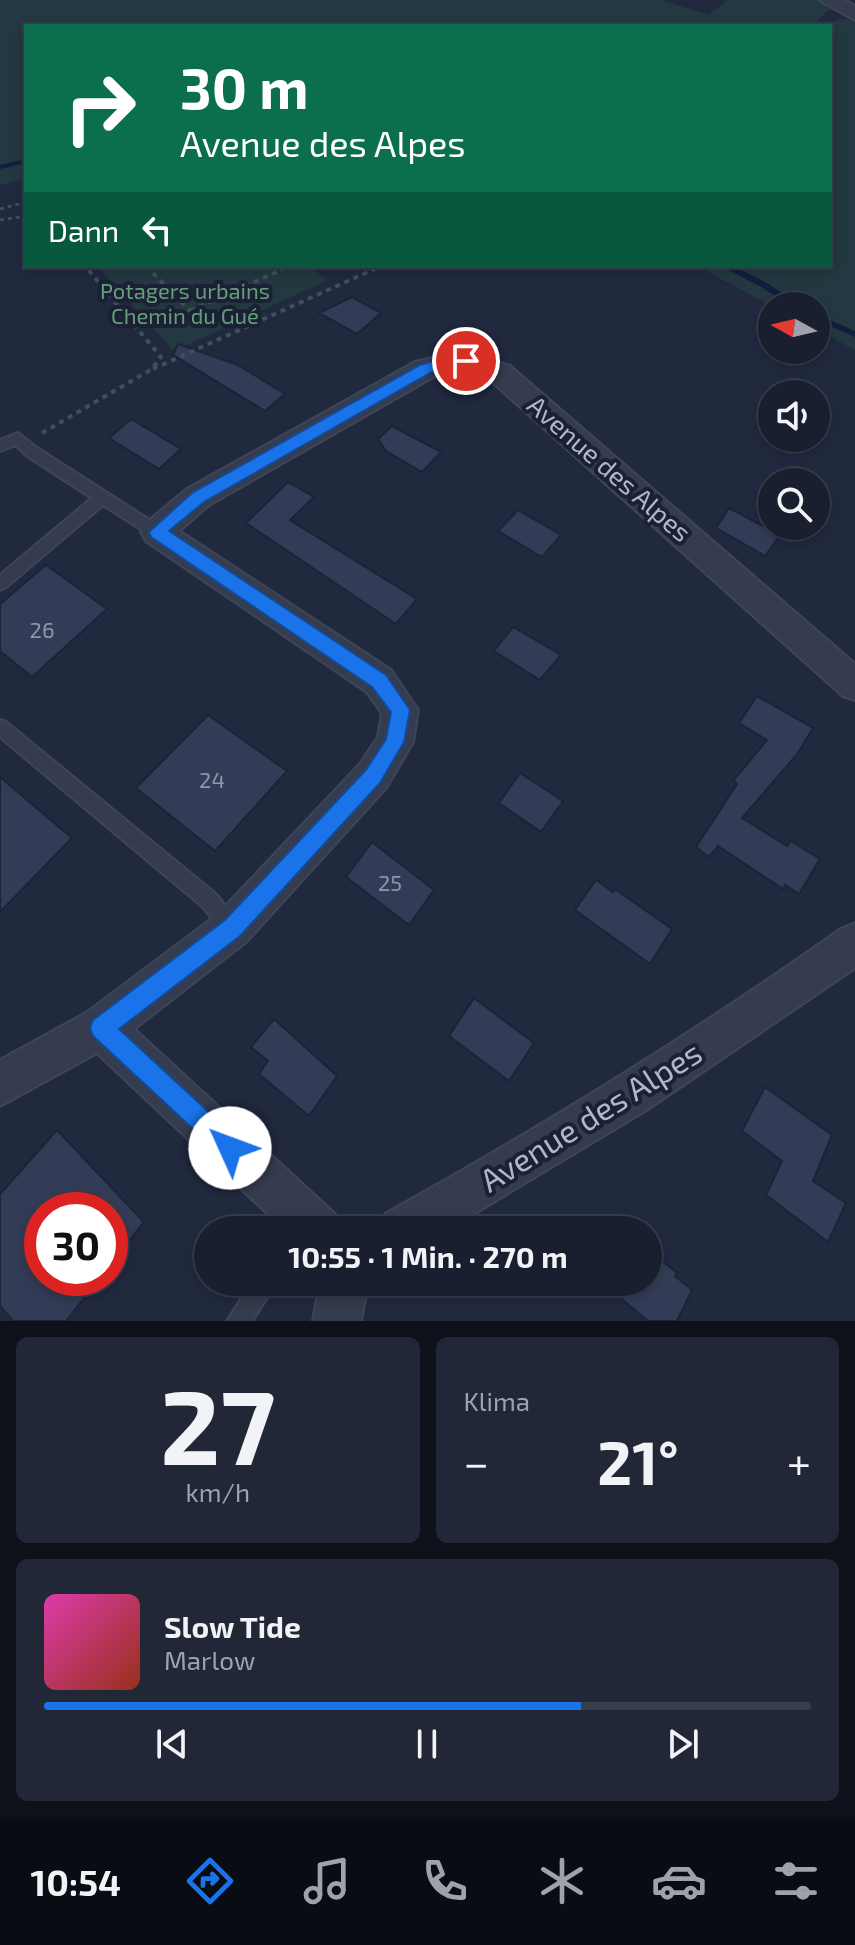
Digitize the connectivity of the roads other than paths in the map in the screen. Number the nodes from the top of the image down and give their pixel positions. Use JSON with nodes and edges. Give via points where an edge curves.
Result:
{"nodes":[{"id":1,"x":829,"y":0,"type":"edge"},
{"id":2,"x":855,"y":14,"type":"edge"},
{"id":3,"x":0,"y":446,"type":"edge"},
{"id":4,"x":103,"y":497,"type":"junction"},
{"id":5,"x":157,"y":532,"type":"junction"},
{"id":6,"x":0,"y":584,"type":"edge"},
{"id":7,"x":855,"y":685,"type":"edge"},
{"id":8,"x":0,"y":727,"type":"edge"},
{"id":9,"x":232,"y":928,"type":"junction"},
{"id":10,"x":855,"y":943,"type":"edge"},
{"id":11,"x":101,"y":1028,"type":"junction"},
{"id":12,"x":0,"y":1084,"type":"edge"},
{"id":13,"x":302,"y":1216,"type":"edge"},
{"id":14,"x":425,"y":1216,"type":"edge"},
{"id":15,"x":256,"y":1296,"type":"edge"},
{"id":16,"x":341,"y":1296,"type":"edge"},
{"id":17,"x":238,"y":1321,"type":"edge"},
{"id":18,"x":337,"y":1321,"type":"edge"}],
"edges":[{"from":1,"to":2,"type":"street"},
{"from":3,"to":4,"type":"lane","via":[[18,438]]},
{"from":4,"to":5,"type":"lane"},
{"from":4,"to":6,"type":"lane"},
{"from":5,"to":7,"type":"street","name":"Avenue des Alpes","via":[[198,497],[425,369],[447,362],[482,363],[500,373]]},
{"from":5,"to":9,"type":"street","via":[[379,681],[400,710],[395,742],[373,776]]},
{"from":8,"to":9,"type":"lane","via":[[210,901]]},
{"from":9,"to":11,"type":"street"},
{"from":10,"to":14,"type":"street","name":"Avenue des Alpes","via":[[638,1090]]},
{"from":11,"to":12,"type":"street"},
{"from":11,"to":13,"type":"street"},
{"from":15,"to":17,"type":"lane"},
{"from":16,"to":18,"type":"street"}]}
